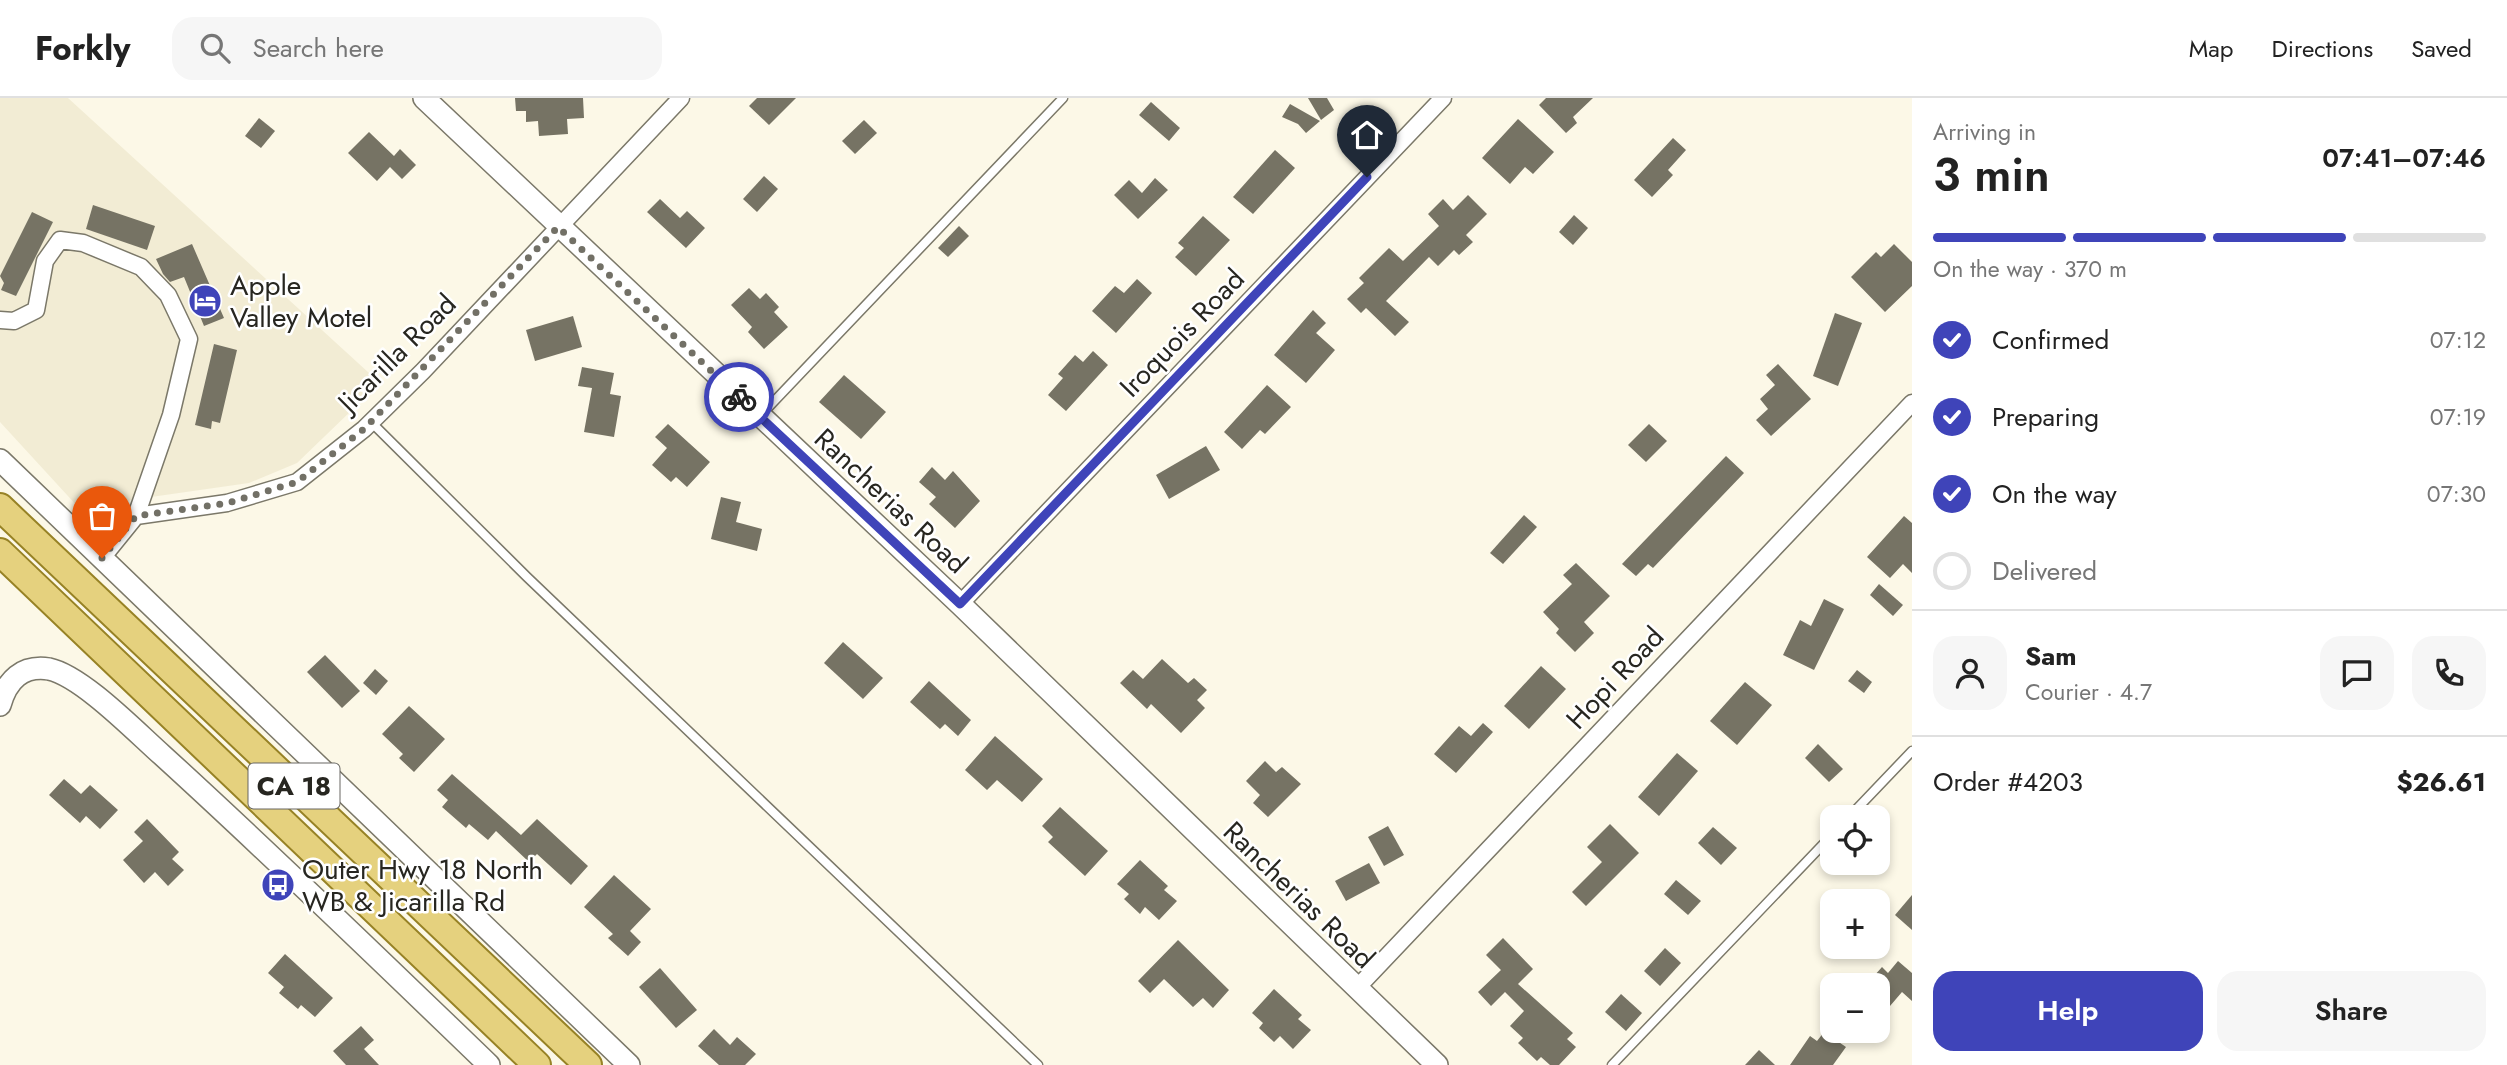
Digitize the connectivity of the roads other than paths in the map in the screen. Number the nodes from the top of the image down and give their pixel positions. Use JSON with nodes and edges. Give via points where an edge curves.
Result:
{"nodes":[{"id":1,"x":424,"y":98,"type":"edge"},
{"id":2,"x":681,"y":98,"type":"edge"},
{"id":3,"x":1063,"y":98,"type":"edge"},
{"id":4,"x":1443,"y":98,"type":"edge"},
{"id":5,"x":558,"y":227,"type":"junction"},
{"id":6,"x":0,"y":320,"type":"edge"},
{"id":7,"x":1912,"y":403,"type":"edge"},
{"id":8,"x":760,"y":416,"type":"junction"},
{"id":9,"x":371,"y":422,"type":"junction"},
{"id":10,"x":0,"y":460,"type":"edge"},
{"id":11,"x":0,"y":507,"type":"edge"},
{"id":12,"x":136,"y":516,"type":"junction"},
{"id":13,"x":0,"y":552,"type":"edge"},
{"id":14,"x":102,"y":558,"type":"junction"},
{"id":15,"x":960,"y":604,"type":"junction"},
{"id":16,"x":0,"y":705,"type":"edge"},
{"id":17,"x":1912,"y":751,"type":"edge"},
{"id":18,"x":1860,"y":805,"type":"edge"},
{"id":19,"x":1820,"y":848,"type":"edge"},
{"id":20,"x":1356,"y":989,"type":"junction"},
{"id":21,"x":489,"y":1065,"type":"edge"},
{"id":22,"x":537,"y":1065,"type":"edge"},
{"id":23,"x":588,"y":1065,"type":"edge"},
{"id":24,"x":629,"y":1065,"type":"edge"},
{"id":25,"x":1038,"y":1065,"type":"edge"},
{"id":26,"x":1437,"y":1065,"type":"edge"},
{"id":27,"x":1612,"y":1065,"type":"edge"}],
"edges":[{"from":1,"to":5,"type":"street","name":"Rancherias Road"},
{"from":2,"to":5,"type":"street","name":"Jicarilla Road"},
{"from":3,"to":8,"type":"lane"},
{"from":4,"to":15,"type":"street","name":"Iroquois Road"},
{"from":5,"to":8,"type":"street","name":"Rancherias Road"},
{"from":5,"to":9,"type":"street","name":"Jicarilla Road"},
{"from":6,"to":12,"type":"street","via":[[14,321],[36,310],[45,261],[60,240],[83,243],[141,267],[168,295],[188,340],[171,415]]},
{"from":7,"to":20,"type":"street","name":"Hopi Road"},
{"from":8,"to":15,"type":"street","name":"Rancherias Road"},
{"from":9,"to":12,"type":"street","name":"Jicarilla Road","via":[[297,482],[228,503]]},
{"from":9,"to":25,"type":"lane"},
{"from":10,"to":14,"type":"street"},
{"from":11,"to":23,"type":"main road","number":"CA 18"},
{"from":12,"to":14,"type":"street"},
{"from":13,"to":22,"type":"main road","number":"CA 18"},
{"from":14,"to":24,"type":"street"},
{"from":15,"to":20,"type":"street","name":"Rancherias Road"},
{"from":16,"to":21,"type":"street","via":[[13,676],[25,669],[50,670],[72,679],[215,804]]},
{"from":17,"to":18,"type":"lane"},
{"from":19,"to":27,"type":"lane"},
{"from":20,"to":26,"type":"street","name":"Rancherias Road"}]}
